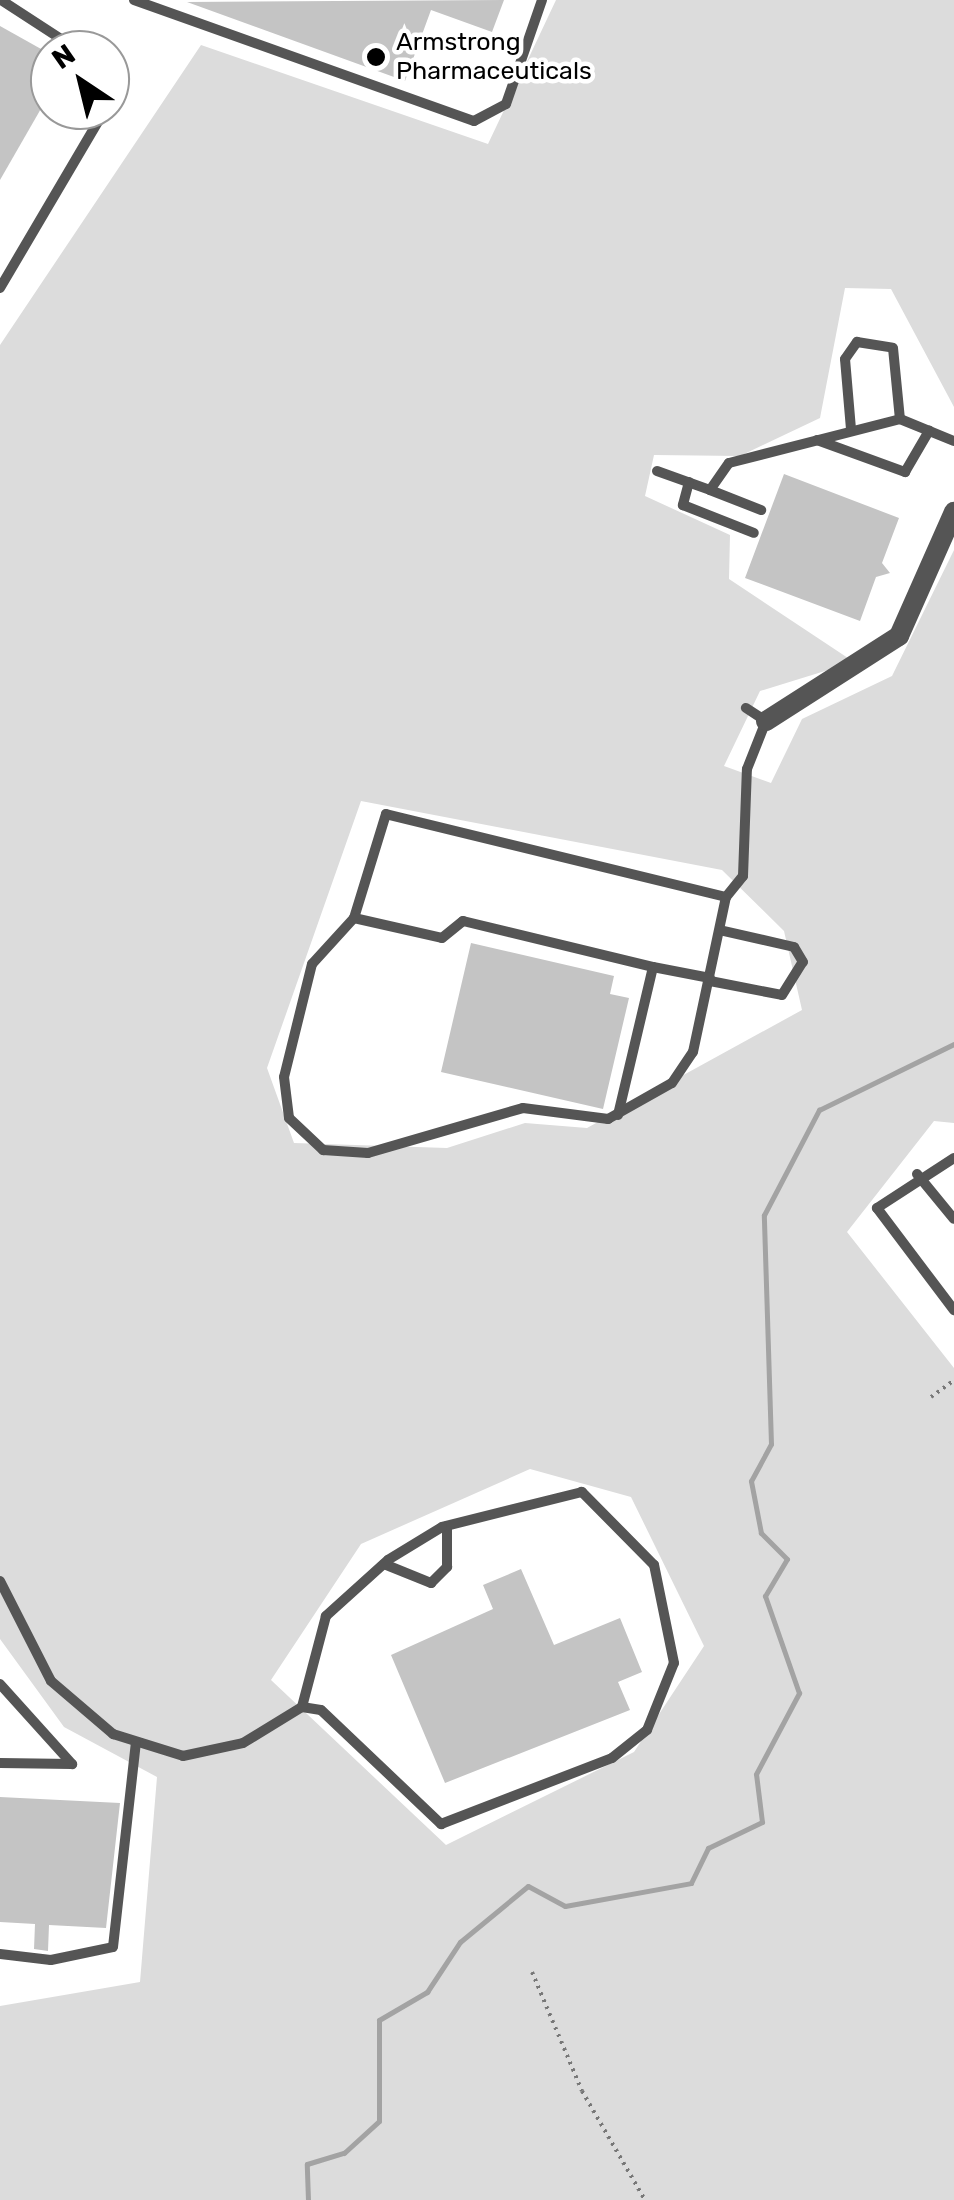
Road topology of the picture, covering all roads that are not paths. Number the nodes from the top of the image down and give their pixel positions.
1 (1, 0) edge
2 (134, 0) edge
3 (542, 0) edge
4 (47, 30) edge
5 (93, 130) edge
6 (0, 288) edge
7 (900, 419) junction
8 (851, 429) junction
9 (930, 432) junction
10 (814, 439) junction
11 (954, 441) edge
12 (657, 470) dead end
13 (690, 482) junction
14 (710, 490) junction
15 (761, 510) dead end
16 (954, 512) edge
17 (754, 532) dead end
18 (746, 708) dead end
19 (766, 720) junction
20 (726, 897) junction
21 (354, 918) junction
22 (720, 930) junction
23 (653, 967) junction
24 (710, 980) junction
25 (618, 1115) junction
26 (954, 1158) edge
27 (917, 1174) junction
28 (954, 1219) edge
29 (954, 1310) edge
30 (447, 1526) junction
31 (384, 1564) junction
32 (1, 1587) edge
33 (0, 1684) edge
34 (302, 1707) junction
35 (136, 1744) junction
36 (0, 1763) edge
37 (0, 1954) edge

1 - 4 lane
2 - 3 lane
5 - 6 lane
7 - 8 lane
7 - 8 lane
7 - 9 lane
8 - 10 lane
9 - 10 lane
9 - 11 lane
10 - 14 lane
12 - 13 lane
13 - 14 lane
13 - 17 lane
14 - 15 lane
16 - 19 street
18 - 19 lane
19 - 20 lane
20 - 21 lane
20 - 22 lane
21 - 23 lane
21 - 25 lane
22 - 24 lane
22 - 24 lane
23 - 24 lane
23 - 25 lane
24 - 25 lane
26 - 27 lane
27 - 28 lane
27 - 29 lane
30 - 31 lane
30 - 31 lane
30 - 34 lane
31 - 34 lane
32 - 35 lane
33 - 36 lane
34 - 35 lane
35 - 37 lane

